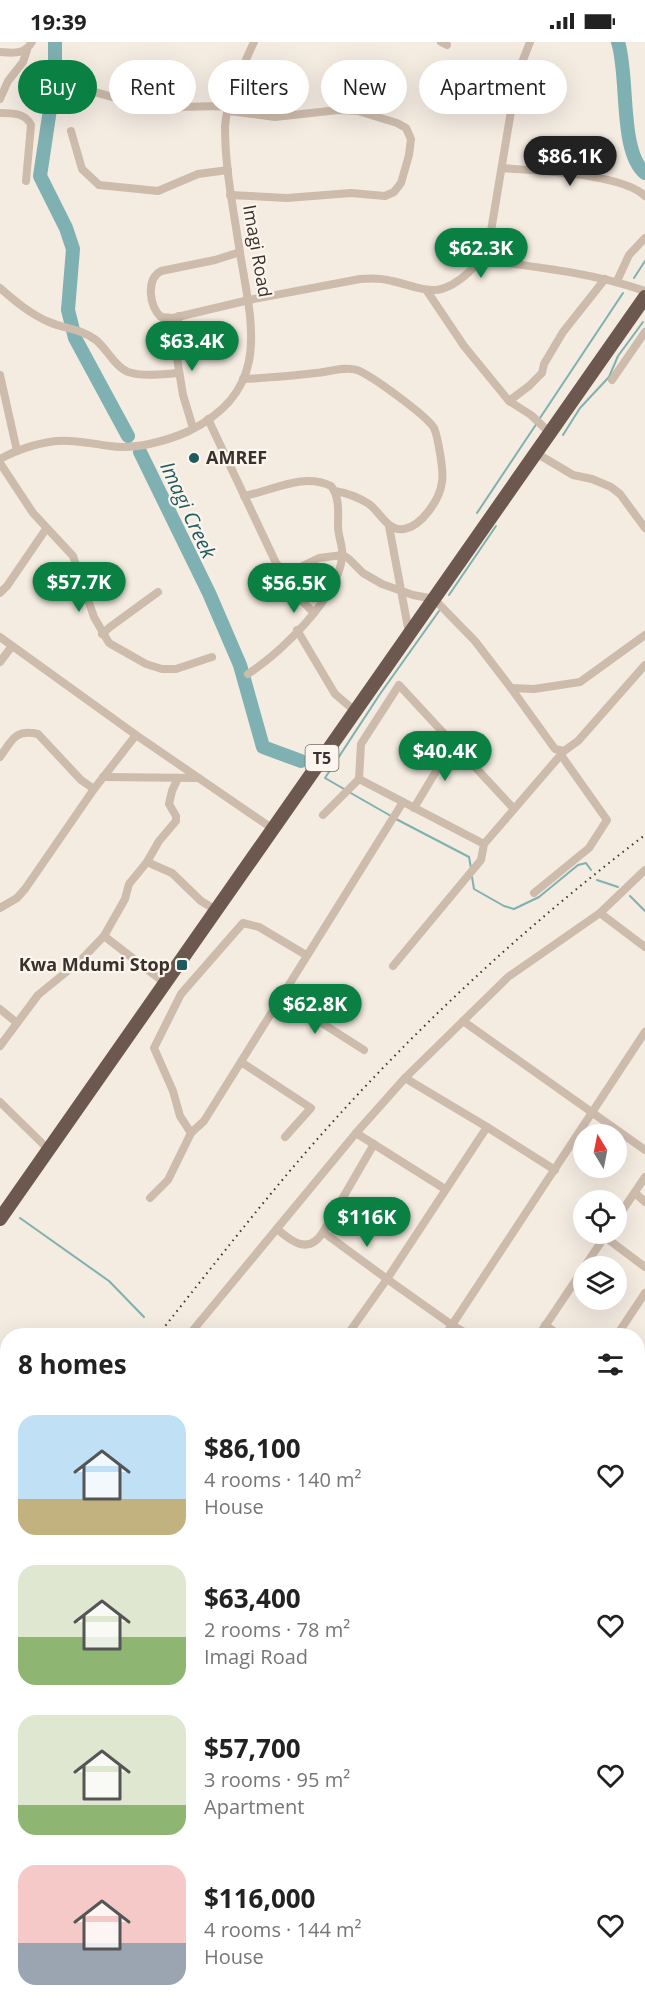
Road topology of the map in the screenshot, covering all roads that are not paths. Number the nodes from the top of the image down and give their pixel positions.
1 (32, 42) edge
2 (254, 42) edge
3 (527, 44) edge
4 (27, 50) junction
5 (0, 52) edge
6 (247, 60) edge
7 (522, 60) edge
8 (97, 94) edge
9 (0, 99) edge
10 (208, 108) edge
11 (0, 113) edge
12 (309, 113) edge
13 (228, 114) edge
14 (258, 114) edge
15 (302, 114) edge
16 (512, 114) edge
17 (71, 131) dead end
18 (502, 168) junction
19 (228, 170) junction
20 (26, 181) dead end
21 (230, 195) junction
22 (645, 196) edge
23 (645, 238) edge
24 (240, 252) junction
25 (483, 260) junction
26 (604, 279) junction
27 (617, 282) junction
28 (0, 288) edge
29 (427, 291) junction
30 (645, 291) edge
31 (645, 297) edge
32 (249, 300) junction
33 (179, 316) junction
34 (645, 332) edge
35 (179, 374) junction
36 (0, 375) edge
37 (243, 379) junction
38 (612, 381) dead end
39 (509, 401) junction
40 (208, 419) junction
41 (193, 428) junction
42 (550, 433) junction
43 (17, 451) junction
44 (536, 453) junction
45 (0, 459) edge
46 (0, 464) edge
47 (335, 491) junction
48 (244, 496) junction
49 (389, 526) junction
50 (645, 528) edge
51 (46, 529) junction
52 (343, 555) junction
53 (286, 574) junction
54 (402, 591) junction
55 (158, 592) dead end
56 (0, 593) edge
57 (434, 599) junction
58 (314, 613) junction
59 (297, 630) junction
60 (409, 633) junction
61 (102, 634) junction
62 (645, 635) edge
63 (0, 637) edge
64 (12, 646) junction
65 (212, 657) dead end
66 (0, 662) edge
67 (645, 665) edge
68 (248, 674) dead end
69 (511, 688) junction
70 (355, 711) junction
71 (136, 735) junction
72 (453, 743) junction
73 (563, 753) junction
74 (0, 757) edge
75 (103, 777) junction
76 (178, 778) junction
77 (198, 778) junction
78 (359, 779) junction
79 (94, 789) junction
80 (403, 802) junction
81 (414, 808) junction
82 (514, 809) junction
83 (323, 815) dead end
84 (273, 829) junction
85 (484, 844) junction
86 (147, 862) junction
87 (645, 870) edge
88 (534, 893) dead end
89 (0, 908) edge
90 (216, 910) junction
91 (600, 913) junction
92 (104, 936) junction
93 (645, 947) edge
94 (306, 956) junction
95 (393, 966) dead end
96 (166, 981) junction
97 (181, 994) junction
98 (281, 997) junction
99 (0, 1009) edge
100 (463, 1021) junction
101 (17, 1023) junction
102 (645, 1032) edge
103 (0, 1046) edge
104 (364, 1050) dead end
105 (241, 1062) junction
106 (405, 1078) junction
107 (0, 1102) edge
108 (592, 1113) junction
109 (487, 1127) junction
110 (190, 1133) junction
111 (356, 1133) junction
112 (285, 1137) dead end
113 (374, 1144) junction
114 (48, 1149) junction
115 (645, 1150) edge
116 (555, 1170) junction
117 (645, 1177) edge
118 (445, 1189) junction
119 (635, 1193) junction
120 (150, 1198) dead end
121 (645, 1202) edge
122 (627, 1204) edge
123 (0, 1219) edge
124 (277, 1228) junction
125 (323, 1232) junction
126 (617, 1244) edge
127 (645, 1267) edge
128 (387, 1279) junction
129 (573, 1283) edge
130 (645, 1293) edge
131 (452, 1325) junction
132 (545, 1325) junction
133 (195, 1328) edge
134 (352, 1328) edge
135 (450, 1328) edge
136 (457, 1328) edge
137 (543, 1328) edge
138 (549, 1328) edge
139 (621, 1328) edge

1 - 4 street
2 - 6 street, Imagi Road
3 - 7 street
4 - 5 street
4 - 9 street
8 - 10 street
11 - 20 street
12 - 21 street
13 - 19 street, Imagi Road
14 - 15 street
16 - 18 street
17 - 19 street
18 - 22 street
18 - 25 street
19 - 21 street, Imagi Road
21 - 24 street, Imagi Road
23 - 27 street
24 - 32 street, Imagi Road
24 - 33 street
25 - 26 street
25 - 29 street
26 - 27 street
26 - 39 street
27 - 30 street
28 - 35 street
29 - 32 street
29 - 39 street
31 - 42 highway, T5
32 - 33 street
32 - 37 street, Imagi Road
33 - 35 street
34 - 38 street
35 - 41 street
36 - 43 street
37 - 40 street, Imagi Road
37 - 49 street
39 - 42 street
40 - 41 street, Imagi Road
40 - 48 street
41 - 43 street, Imagi Road
42 - 44 highway, T5
43 - 45 street, Imagi Road
44 - 50 street
44 - 57 highway, T5
46 - 51 street
47 - 48 street
47 - 49 street
47 - 52 street
48 - 53 street
49 - 54 street
51 - 56 street
51 - 61 street
52 - 53 street
52 - 54 street
52 - 58 street
53 - 58 street
54 - 57 street
54 - 60 street
55 - 61 street
57 - 60 highway, T5
57 - 69 street
58 - 59 street
59 - 68 street
59 - 70 street
60 - 70 highway, T5
61 - 65 street
62 - 69 street
63 - 64 street
64 - 66 street
64 - 71 street
67 - 73 street
69 - 73 street
70 - 84 highway, T5
71 - 75 street
71 - 77 street
72 - 78 street
72 - 81 street
72 - 82 street
73 - 82 street
73 - 88 street
74 - 79 street
75 - 76 street
75 - 79 street
76 - 77 street
76 - 86 street
77 - 84 street
78 - 80 street
78 - 83 street
79 - 89 street
80 - 81 street
80 - 94 street
81 - 85 street
82 - 85 street
84 - 90 highway, T5
85 - 95 street
86 - 90 street
86 - 92 street
87 - 91 street
90 - 96 highway, T5
91 - 93 street
91 - 100 street
92 - 96 street
92 - 101 street
94 - 97 street
94 - 98 street
96 - 97 street
96 - 114 highway, T5
97 - 110 street
98 - 104 street
98 - 105 street
99 - 101 street
100 - 106 street
100 - 108 street
101 - 103 street
102 - 108 street
105 - 110 street
105 - 112 street
106 - 109 street
106 - 111 street
107 - 114 street
108 - 115 street
108 - 116 street
109 - 116 street
109 - 118 street
110 - 120 street
111 - 113 street
111 - 124 street
113 - 118 street
113 - 125 street
114 - 123 highway, T5
116 - 131 street
117 - 119 street
118 - 128 street
119 - 121 street
119 - 122 street
124 - 125 street
124 - 133 street
125 - 128 street
126 - 127 street
128 - 131 street
128 - 134 street
129 - 132 street
130 - 139 street
131 - 135 street
131 - 136 street
132 - 137 street
132 - 138 street

